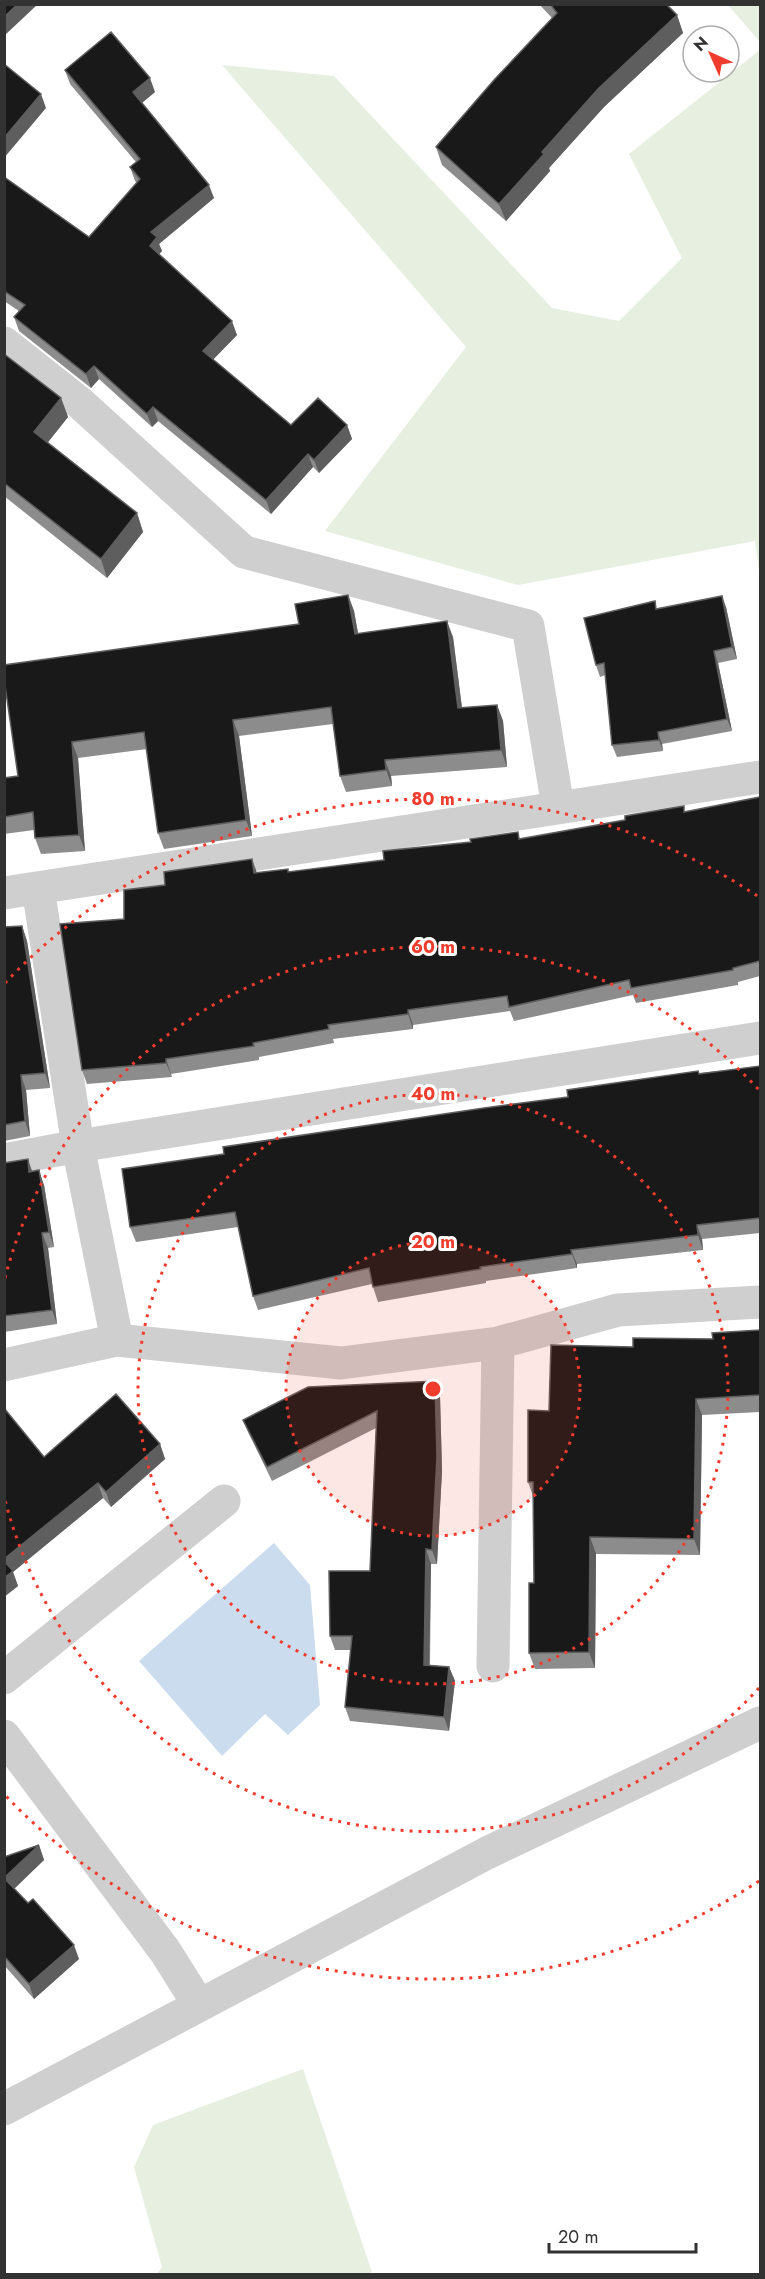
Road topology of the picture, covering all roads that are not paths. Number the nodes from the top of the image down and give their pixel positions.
1 (4, 343) edge
2 (760, 777) edge
3 (558, 807) junction
4 (39, 888) junction
5 (4, 893) edge
6 (760, 1038) edge
7 (78, 1146) junction
8 (4, 1160) edge
9 (760, 1302) edge
10 (117, 1340) junction
11 (498, 1343) junction
12 (4, 1365) edge
13 (224, 1501) dead end
14 (494, 1666) dead end
15 (4, 1678) edge
16 (760, 1723) edge
17 (4, 1736) edge
18 (199, 2005) junction
19 (4, 2109) edge

1 - 3 street
2 - 3 street
3 - 4 street
4 - 5 street
4 - 7 street
6 - 7 street
7 - 8 street
7 - 10 street
9 - 11 street
10 - 11 street
10 - 12 street
11 - 14 street
13 - 15 street
16 - 18 street
17 - 18 street
18 - 19 street

